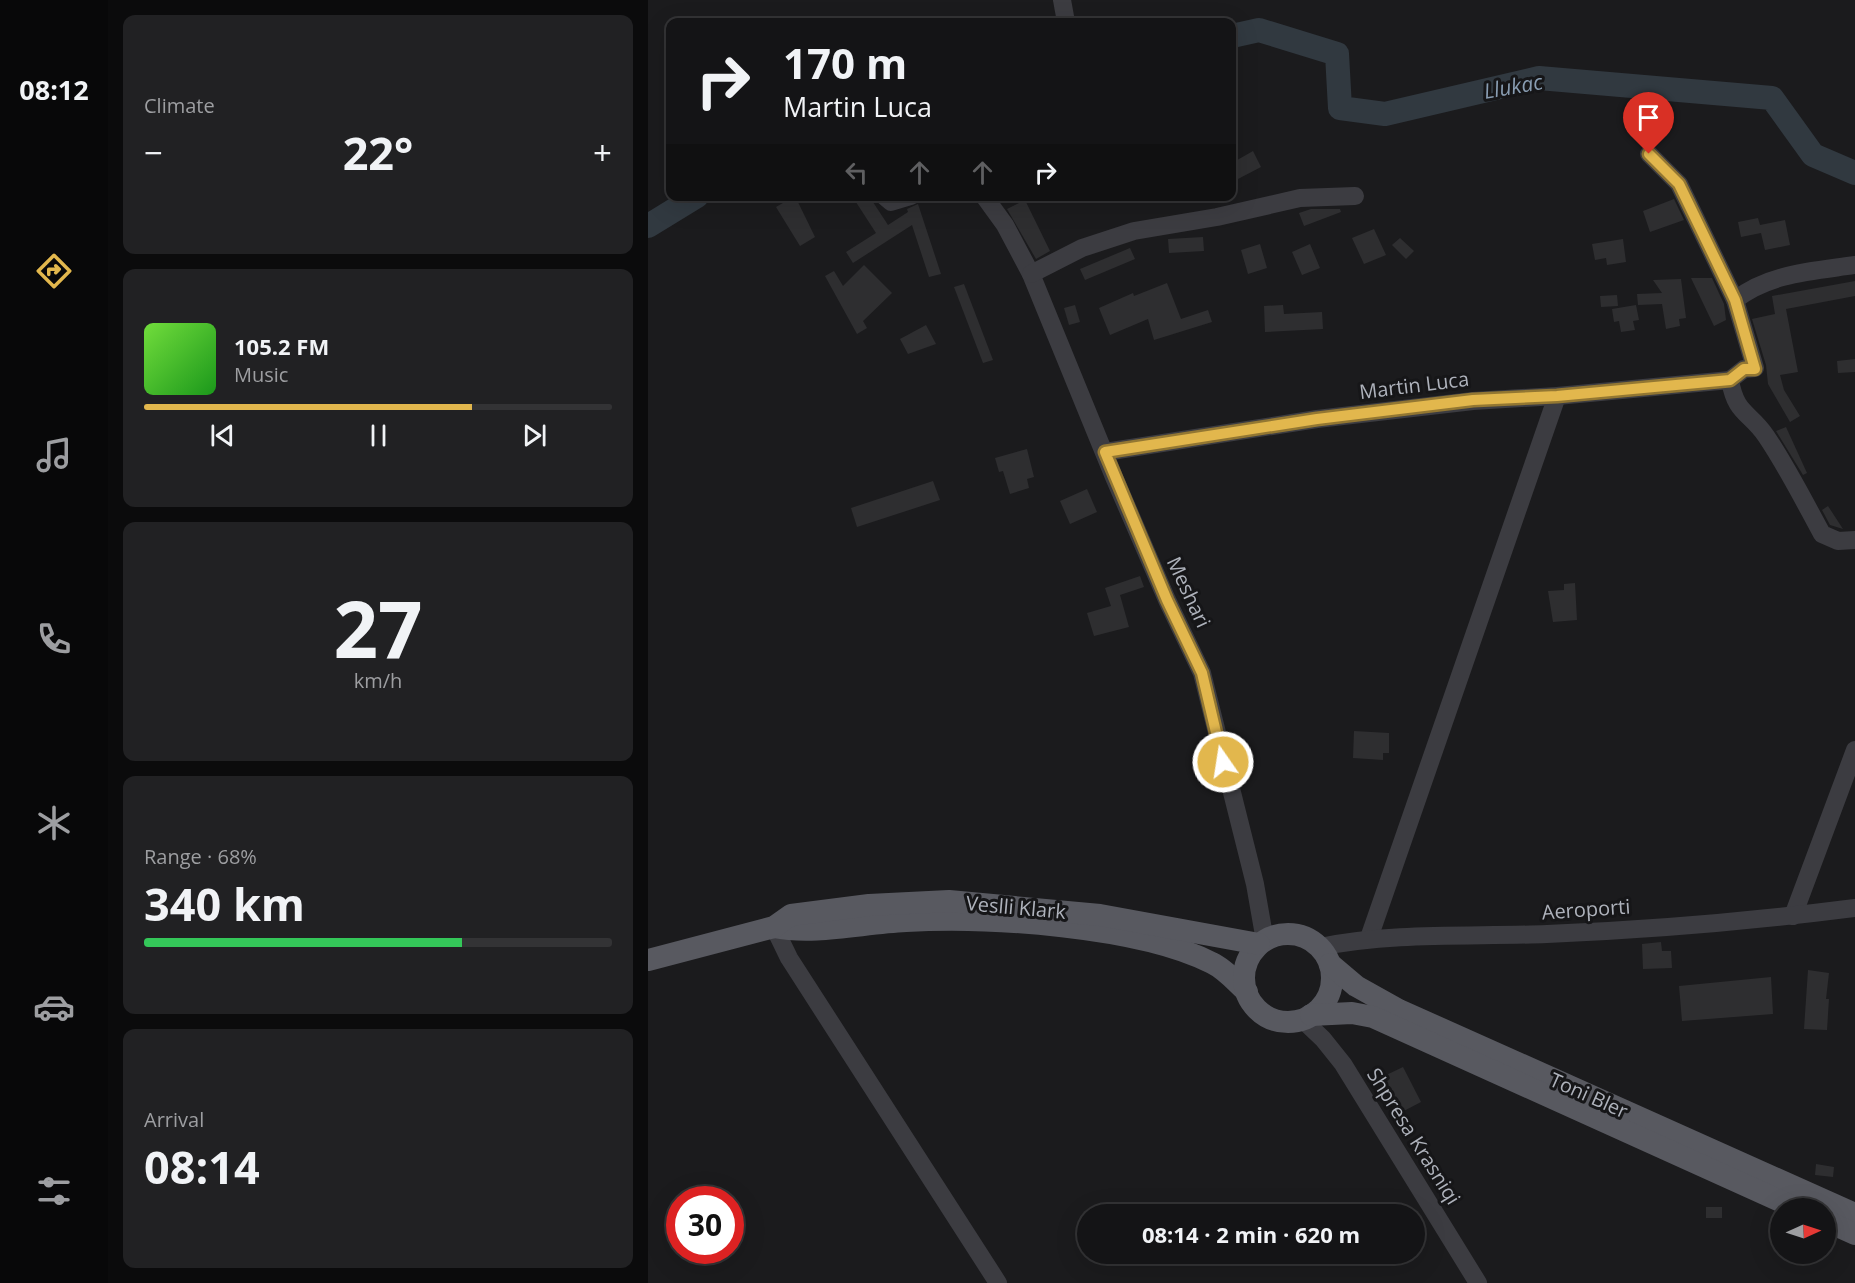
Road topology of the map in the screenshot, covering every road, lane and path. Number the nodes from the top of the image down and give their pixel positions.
1 (1062, 0) edge
2 (1065, 18) edge
3 (1649, 154) dead end
4 (1355, 196) dead end
5 (988, 201) edge
6 (1855, 265) edge
7 (1031, 274) junction
8 (1735, 300) junction
9 (1730, 380) junction
10 (1557, 396) junction
11 (1105, 452) junction
12 (1855, 540) edge
13 (1855, 750) edge
14 (1855, 908) edge
15 (1793, 916) junction
16 (774, 927) junction
17 (1369, 938) junction
18 (1262, 942) junction
19 (1325, 955) junction
20 (648, 960) edge
21 (1247, 992) junction
22 (1307, 1017) junction
23 (1774, 1198) edge
24 (1855, 1214) edge
25 (1836, 1225) edge
26 (1855, 1234) edge
27 (998, 1283) edge
28 (1479, 1283) edge

1 - 2 street
3 - 8 street
4 - 7 street
5 - 7 street, Meshari
6 - 8 street
7 - 11 street, Meshari
8 - 9 street
9 - 10 street, Martin Luca
9 - 12 street
10 - 11 street, Martin Luca
10 - 17 street
11 - 18 street, Meshari
13 - 15 street
14 - 15 street, Aeroporti
15 - 17 street, Aeroporti
16 - 18 main road, Veslli Klark
16 - 20 main road, Veslli Klark
16 - 21 main road, Veslli Klark
16 - 27 street
17 - 19 street, Aeroporti
18 - 19 main road
18 - 21 main road
19 - 22 main road
19 - 24 main road, Toni Bler
21 - 22 main road
22 - 23 main road, Toni Bler
22 - 28 street, Shpresa Krasniqi
25 - 26 main road

